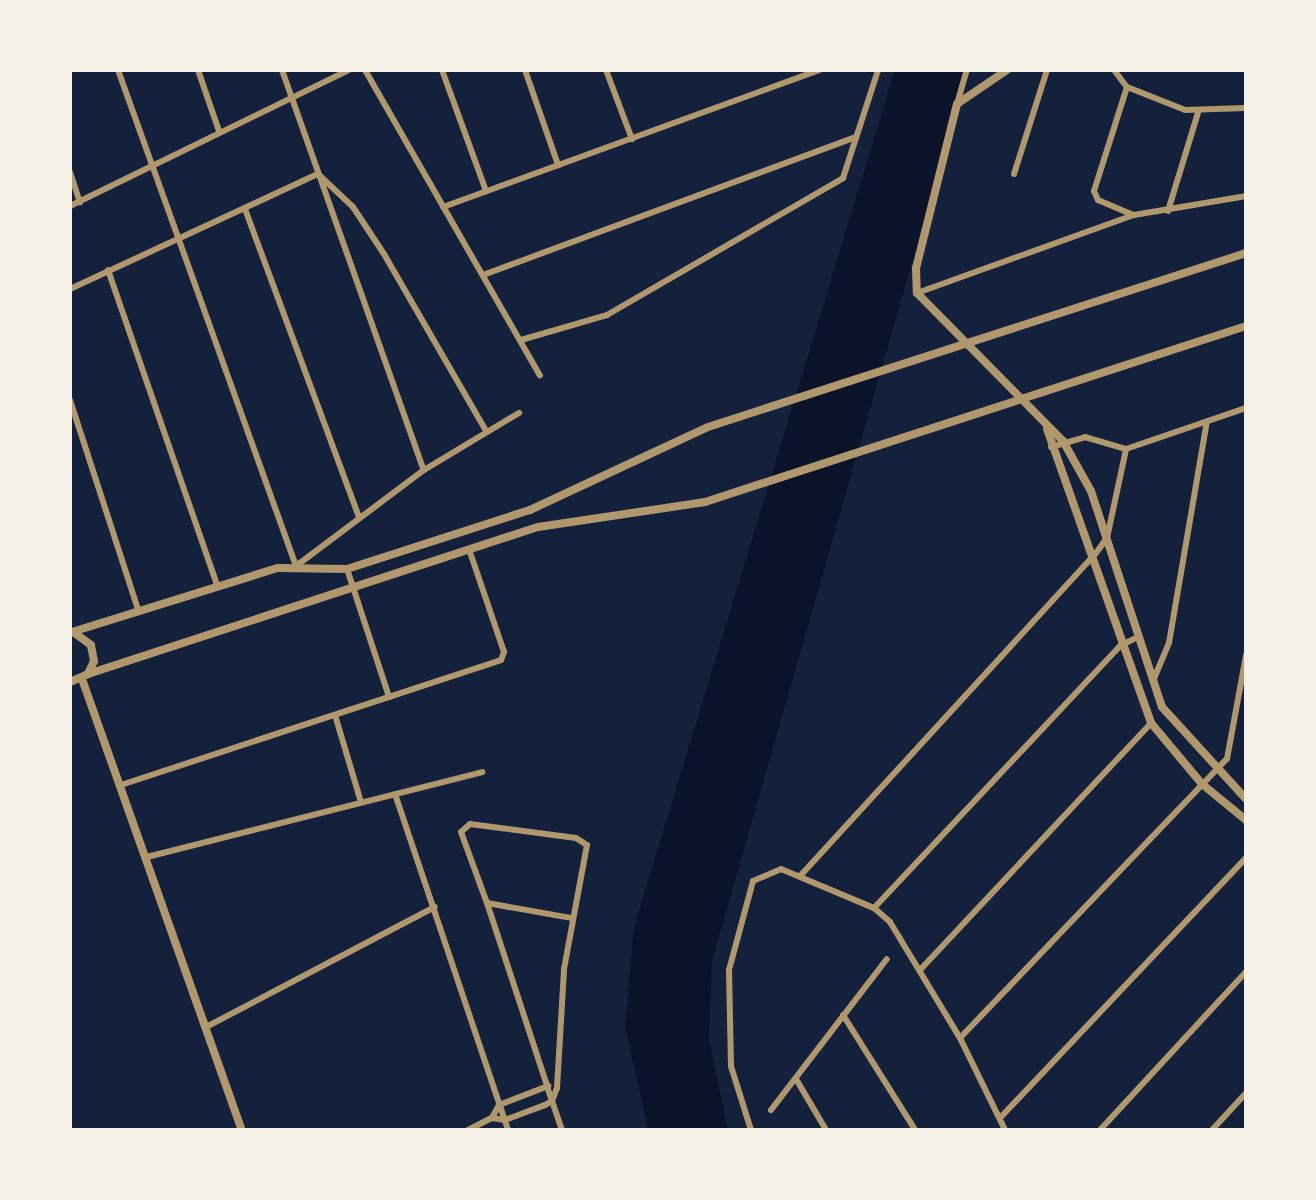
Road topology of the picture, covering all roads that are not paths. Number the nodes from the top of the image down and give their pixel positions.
1 (118, 70) edge
2 (198, 70) edge
3 (282, 70) edge
4 (349, 70) edge
5 (365, 70) edge
6 (442, 70) edge
7 (526, 70) edge
8 (606, 70) edge
9 (818, 70) edge
10 (878, 70) edge
11 (967, 70) edge
12 (1007, 70) edge
13 (1047, 70) edge
14 (1114, 70) edge
15 (1127, 87) junction
16 (291, 95) junction
17 (957, 104) junction
18 (1246, 108) edge
19 (1198, 113) junction
20 (219, 131) junction
21 (856, 137) junction
22 (632, 139) junction
23 (558, 164) junction
24 (152, 165) junction
25 (70, 172) edge
26 (318, 174) junction
27 (1014, 174) dead end
28 (486, 191) junction
29 (1246, 196) edge
30 (80, 202) junction
31 (70, 206) edge
32 (443, 207) junction
33 (245, 209) junction
34 (1168, 211) junction
35 (1134, 215) junction
36 (177, 238) junction
37 (1246, 253) edge
38 (108, 270) junction
39 (483, 275) junction
40 (70, 289) edge
41 (917, 293) junction
42 (1246, 326) edge
43 (521, 340) junction
44 (966, 344) junction
45 (540, 375) dead end
46 (1022, 399) junction
47 (70, 400) edge
48 (1246, 408) edge
49 (519, 413) dead end
50 (1207, 421) junction
51 (1047, 429) junction
52 (486, 431) junction
53 (1063, 441) junction
54 (1050, 447) junction
55 (1126, 449) junction
56 (424, 470) junction
57 (359, 518) junction
58 (1107, 538) junction
59 (470, 552) junction
60 (1096, 553) junction
61 (296, 566) junction
62 (347, 569) junction
63 (218, 587) junction
64 (354, 592) junction
65 (139, 612) junction
66 (71, 632) edge
67 (1136, 638) junction
68 (1120, 646) junction
69 (1246, 655) edge
70 (85, 677) junction
71 (1153, 681) junction
72 (70, 682) edge
73 (389, 697) junction
74 (335, 716) junction
75 (1152, 723) junction
76 (482, 772) dead end
77 (1216, 773) junction
78 (1202, 784) junction
79 (121, 785) junction
80 (395, 794) junction
81 (1246, 799) edge
82 (361, 802) junction
83 (1246, 820) edge
84 (147, 857) junction
85 (1246, 859) edge
86 (802, 875) junction
87 (486, 903) junction
88 (435, 907) junction
89 (874, 908) junction
90 (571, 918) junction
91 (887, 959) dead end
92 (920, 970) junction
93 (1246, 972) edge
94 (844, 1015) junction
95 (208, 1026) junction
96 (960, 1038) junction
97 (796, 1079) junction
98 (547, 1086) junction
99 (557, 1088) junction
100 (1246, 1093) edge
101 (552, 1101) junction
102 (499, 1105) junction
103 (771, 1110) dead end
104 (492, 1118) junction
105 (1000, 1118) junction
106 (505, 1120) junction
107 (242, 1130) edge
108 (468, 1130) edge
109 (508, 1130) edge
110 (562, 1130) edge
111 (751, 1130) edge
112 (826, 1130) edge
113 (915, 1130) edge
114 (1005, 1130) edge
115 (1100, 1130) edge
116 (1212, 1130) edge

1 - 24 street
2 - 20 street
3 - 16 street
4 - 16 street
5 - 32 street
6 - 28 street
7 - 23 street
8 - 22 street
9 - 22 street
10 - 21 street
11 - 17 street
12 - 17 street
13 - 27 street
14 - 15 street
15 - 19 street
15 - 35 street
16 - 20 street
16 - 26 street
17 - 41 street
18 - 19 street
19 - 34 street
20 - 24 street
21 - 39 street
21 - 43 street
22 - 23 street
23 - 28 street
24 - 30 street
24 - 36 street
25 - 30 street
26 - 33 street
26 - 52 street
26 - 56 street
28 - 32 street
29 - 34 street
30 - 31 street
32 - 39 street
33 - 36 street
33 - 57 street
34 - 35 street
35 - 41 street
36 - 38 street
36 - 61 street
37 - 44 street
38 - 40 street
38 - 63 street
39 - 43 street
41 - 44 street
42 - 46 street
43 - 45 street
44 - 46 street
44 - 62 street
46 - 51 street
46 - 59 street
47 - 65 street
48 - 50 street
49 - 52 street
50 - 55 street
50 - 71 street
51 - 53 street
51 - 54 street
52 - 56 street
53 - 54 street
53 - 55 street
53 - 58 street
54 - 60 street
55 - 58 street
56 - 57 street
57 - 61 street
58 - 60 street
58 - 67 street
59 - 64 street
59 - 73 street
60 - 68 street
60 - 86 street
61 - 62 street
61 - 63 street
62 - 64 street
63 - 65 street
64 - 70 street
64 - 73 street
65 - 66 street
66 - 70 street
67 - 68 street
67 - 71 street
68 - 75 street
68 - 89 street
69 - 77 street
70 - 72 street
70 - 79 street
71 - 77 street
73 - 74 street
74 - 79 street
74 - 82 street
75 - 78 street
75 - 92 street
76 - 80 street
77 - 78 street
77 - 81 street
78 - 83 street
78 - 96 street
79 - 84 street
80 - 82 street
80 - 88 street
82 - 84 street
84 - 95 street
85 - 105 street
86 - 89 street
86 - 111 street
87 - 90 street
87 - 90 street
87 - 98 street
88 - 95 street
88 - 102 street
89 - 92 street
90 - 99 street
91 - 94 street
92 - 96 street
93 - 115 street
94 - 97 street
94 - 113 street
95 - 107 street
96 - 105 street
97 - 103 street
97 - 112 street
98 - 99 street
98 - 101 street
98 - 102 street
99 - 101 street
100 - 116 street
101 - 106 street
101 - 110 street
102 - 104 street
102 - 106 street
104 - 106 street
104 - 108 street
105 - 114 street
106 - 109 street

